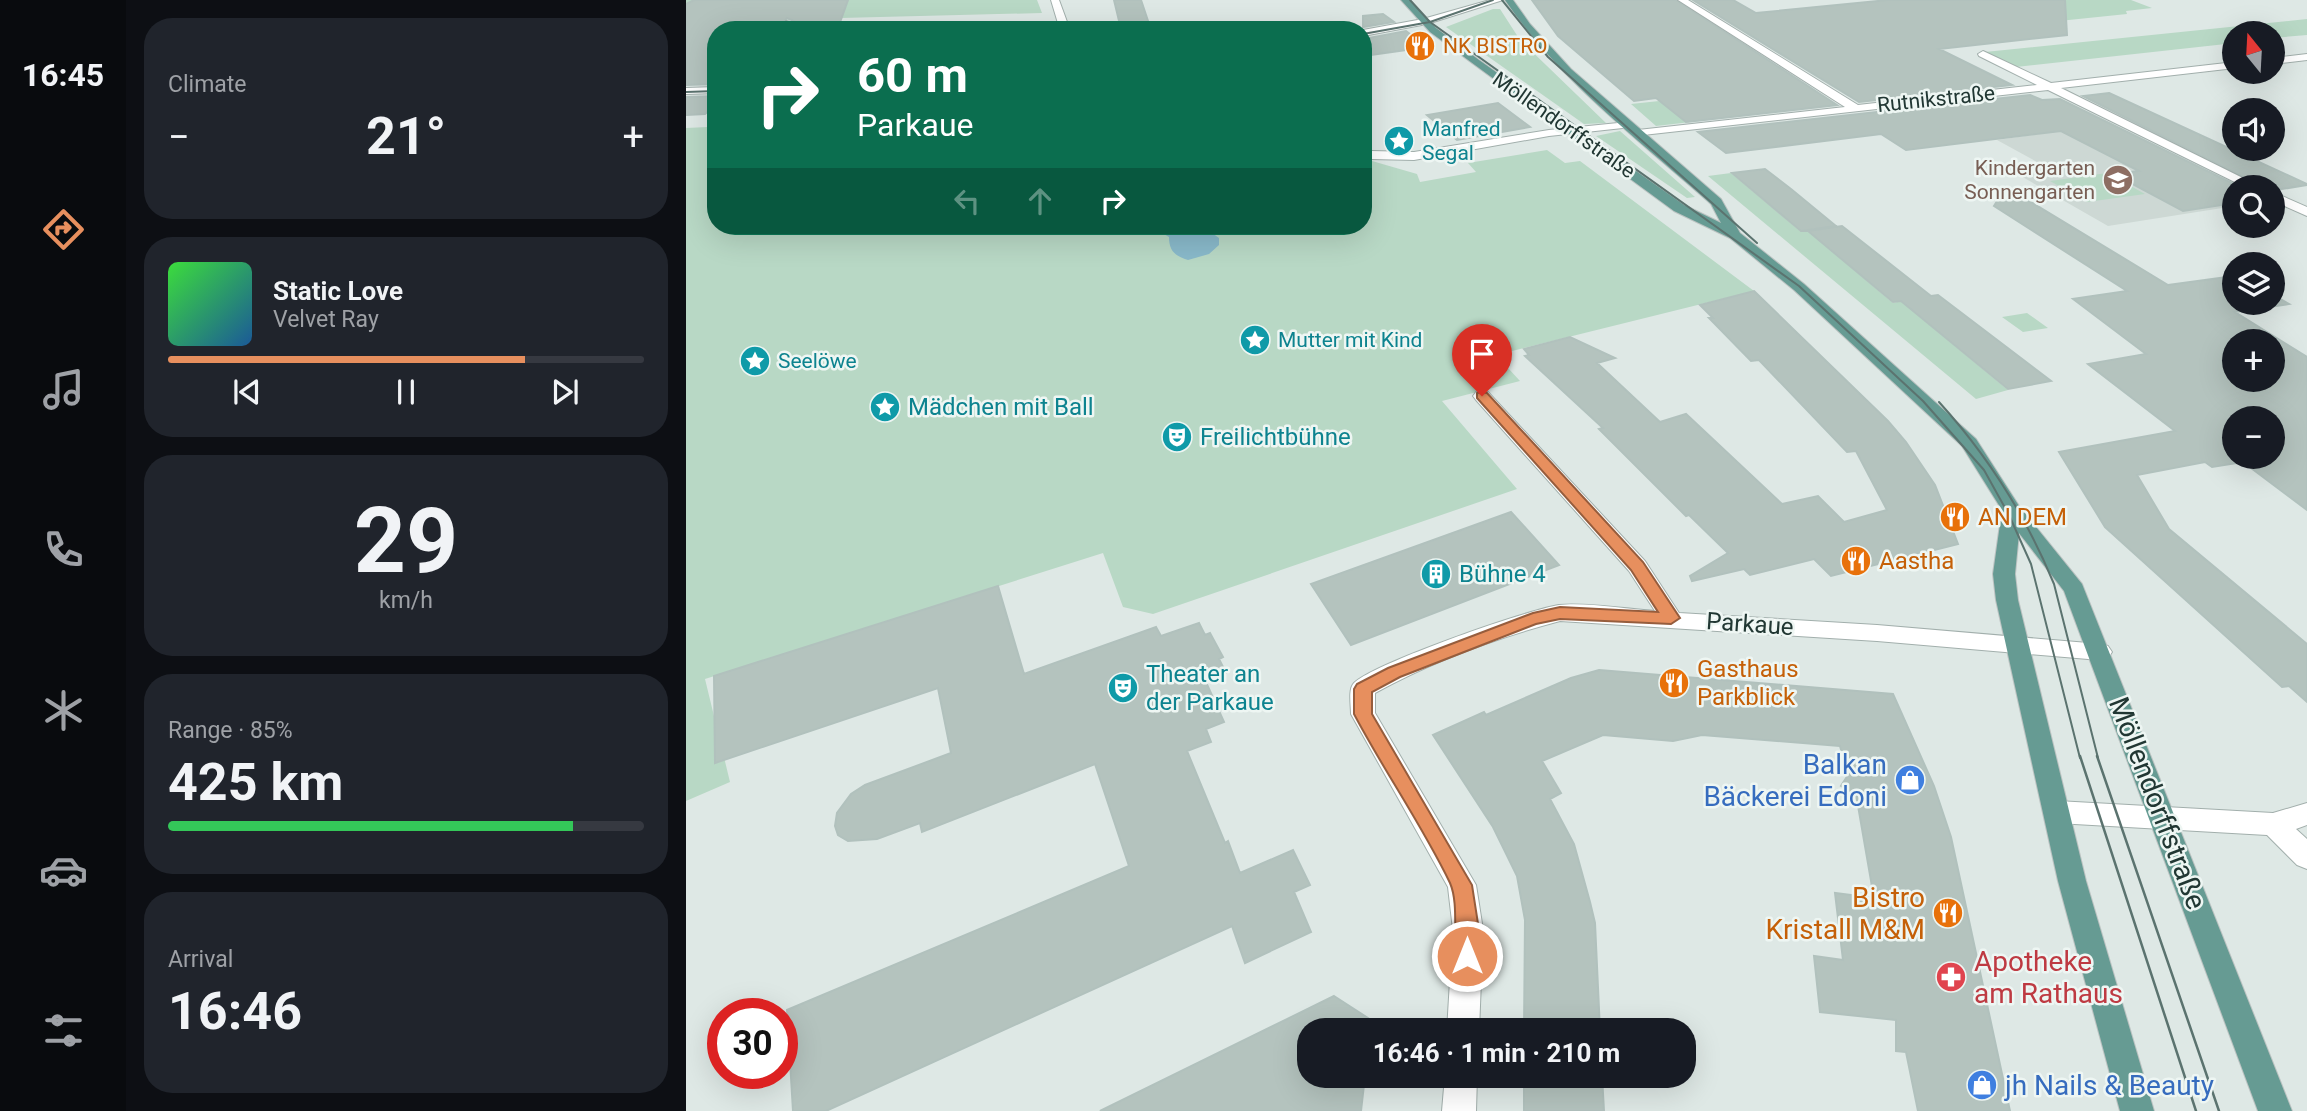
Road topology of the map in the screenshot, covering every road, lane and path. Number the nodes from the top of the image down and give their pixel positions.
1 (1055, 0) edge
2 (1405, 0) edge
3 (1499, 0) edge
4 (1509, 0) edge
5 (1682, 0) edge
6 (1062, 21) edge
7 (1424, 22) junction
8 (1372, 31) edge
9 (1983, 54) dead end
10 (2307, 57) edge
11 (2291, 59) junction
12 (2286, 60) edge
13 (2307, 65) edge
14 (2222, 67) edge
15 (2050, 87) junction
16 (707, 90) edge
17 (686, 91) edge
18 (1855, 108) junction
19 (1633, 130) junction
20 (1575, 132) junction
21 (1372, 155) edge
22 (2230, 175) edge
23 (2285, 202) edge
24 (2307, 212) edge
25 (1735, 235) junction
26 (1482, 396) dead end
27 (2012, 510) junction
28 (1671, 618) junction
29 (2017, 645) junction
30 (2100, 652) junction
31 (2057, 812) junction
32 (2307, 814) edge
33 (2165, 820) junction
34 (2273, 824) junction
35 (2307, 857) edge
36 (1464, 1018) edge
37 (1460, 1088) edge
38 (1459, 1111) edge
39 (2137, 1111) edge
40 (2275, 1111) edge

1 - 6 street
2 - 7 main road, Möllendorffstraße
3 - 7 street
4 - 19 main road, Möllendorffstraße
5 - 18 street
7 - 8 street
7 - 20 main road, Möllendorffstraße
9 - 15 street
10 - 11 street
11 - 12 street
11 - 13 street
14 - 15 street, Rutnikstraße
15 - 18 street, Rutnikstraße
15 - 22 street
16 - 17 street
18 - 19 street, Rutnikstraße
19 - 20 street, Rutnikstraße
19 - 25 main road, Möllendorffstraße
20 - 21 street, Rutnikstraße
20 - 25 main road, Möllendorffstraße
23 - 24 street
25 - 27 main road, Möllendorffstraße
26 - 28 street
27 - 29 main road
27 - 30 main road, Möllendorffstraße
28 - 29 street, Parkaue
28 - 36 street, Parkaue
29 - 30 street, Parkaue
29 - 31 main road
30 - 33 main road, Möllendorffstraße
31 - 33 street
31 - 39 main road
32 - 34 street
33 - 34 street
33 - 40 main road, Möllendorffstraße
34 - 35 street
37 - 38 street

